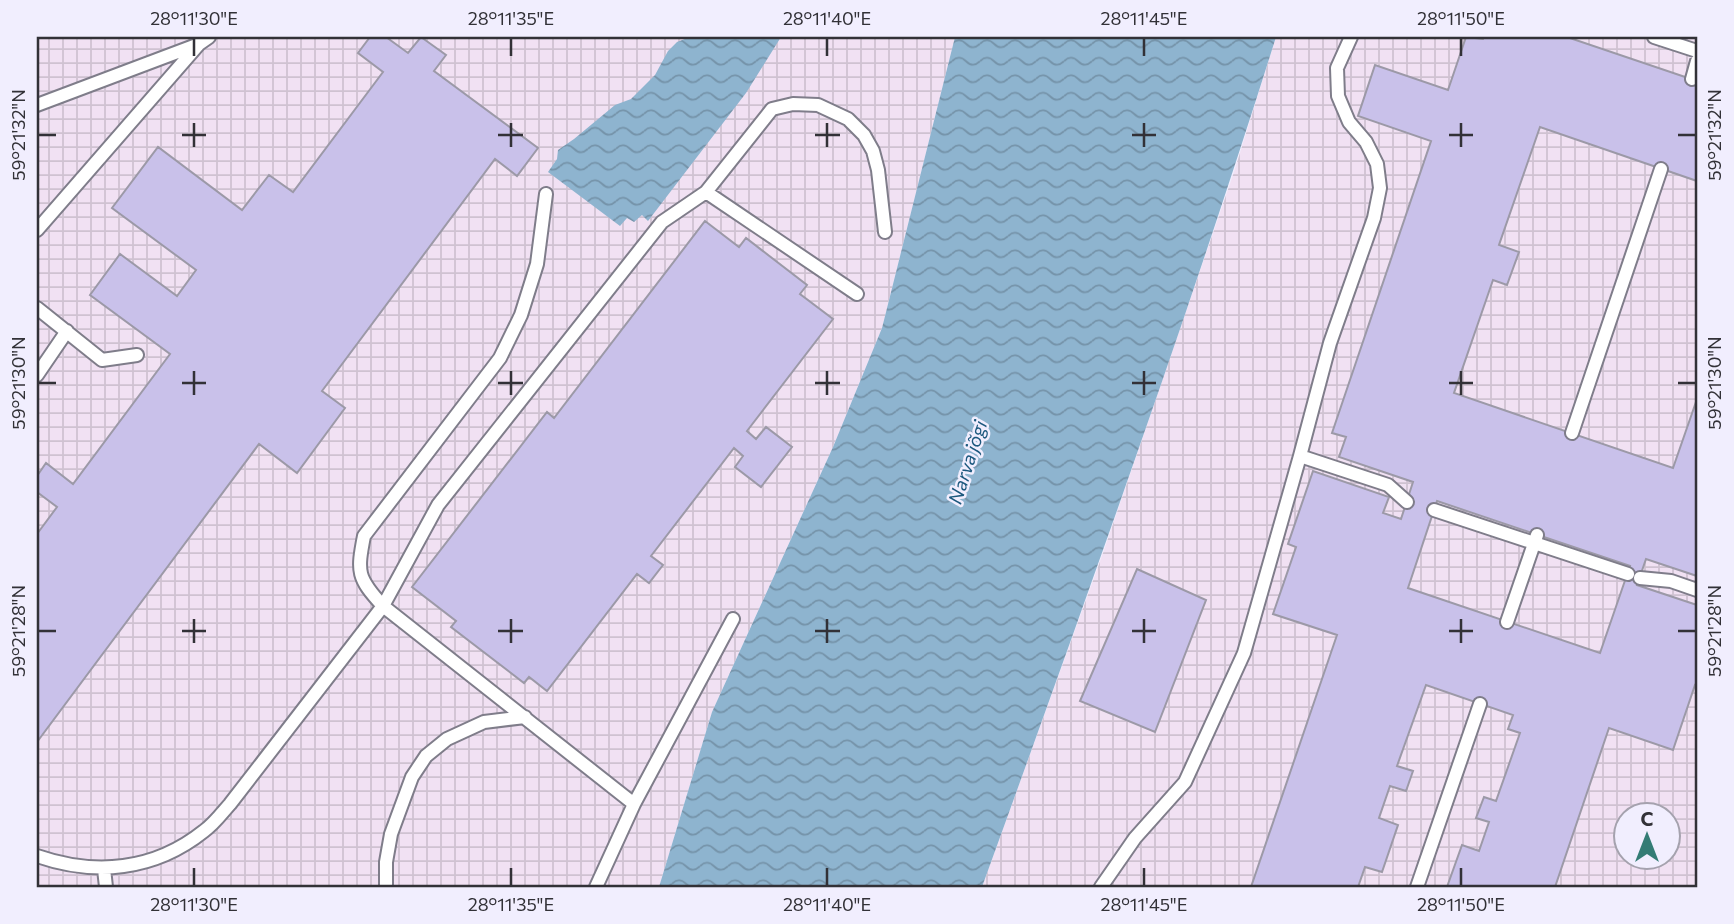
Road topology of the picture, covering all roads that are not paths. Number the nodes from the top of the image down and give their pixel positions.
1 (1351, 37) edge
2 (1654, 37) edge
3 (204, 40) edge
4 (1697, 51) edge
5 (1697, 61) edge
6 (1692, 79) dead end
7 (37, 105) edge
8 (1661, 169) dead end
9 (706, 192) junction
10 (546, 194) dead end
11 (37, 230) edge
12 (885, 232) dead end
13 (857, 294) dead end
14 (37, 308) edge
15 (67, 331) junction
16 (137, 355) dead end
17 (37, 375) edge
18 (1572, 433) dead end
19 (1300, 456) junction
20 (1407, 502) dead end
21 (1434, 510) dead end
22 (1536, 539) junction
23 (1697, 590) edge
24 (383, 606) junction
25 (733, 619) dead end
26 (1507, 622) dead end
27 (1480, 704) dead end
28 (524, 717) junction
29 (634, 804) junction
30 (37, 856) edge
31 (104, 869) junction
32 (106, 887) edge
33 (386, 887) edge
34 (596, 887) edge
35 (1101, 887) edge
36 (1417, 887) edge

1 - 19 lane
2 - 4 lane
3 - 7 lane
3 - 11 lane
5 - 6 lane
8 - 18 lane
9 - 12 lane
9 - 13 lane
9 - 24 lane
10 - 24 lane
14 - 15 lane
15 - 16 lane
15 - 17 lane
19 - 20 lane
19 - 35 lane
21 - 22 lane
22 - 23 lane
22 - 26 lane
24 - 28 lane
24 - 31 lane
25 - 29 lane
27 - 36 lane
28 - 29 lane
28 - 33 lane
29 - 34 lane
30 - 31 lane
31 - 32 lane

